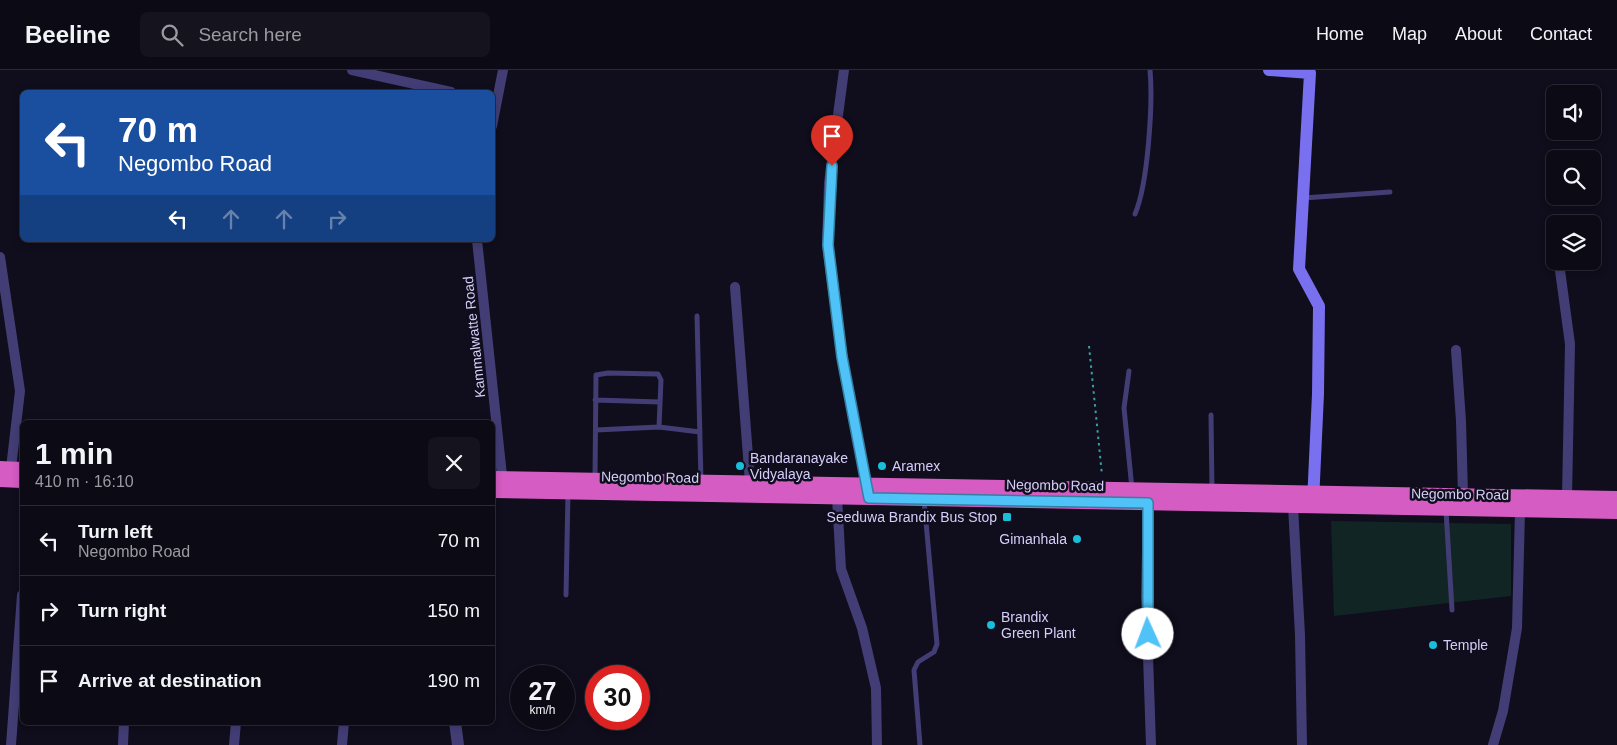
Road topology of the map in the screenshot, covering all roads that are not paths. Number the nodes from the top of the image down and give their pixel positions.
1 (352, 70) edge
2 (503, 70) edge
3 (844, 70) edge
4 (1150, 70) edge
5 (1270, 70) edge
6 (1310, 71) edge
7 (442, 90) edge
8 (495, 103) edge
9 (1390, 192) dead end
10 (1303, 198) junction
11 (1136, 214) dead end
12 (478, 242) edge
13 (0, 257) edge
14 (1560, 270) edge
15 (735, 287) dead end
16 (4, 315) edge
17 (697, 316) dead end
18 (1456, 350) dead end
19 (1129, 371) dead end
20 (595, 400) junction
21 (660, 402) junction
22 (1211, 415) dead end
23 (493, 420) edge
24 (659, 427) junction
25 (596, 430) junction
26 (700, 432) junction
27 (495, 447) edge
28 (11, 468) edge
29 (0, 480) edge
30 (595, 480) junction
31 (20, 481) edge
32 (701, 481) junction
33 (750, 482) junction
34 (498, 484) edge
35 (866, 484) junction
36 (1132, 489) junction
37 (1212, 491) junction
38 (568, 492) junction
39 (1463, 495) junction
40 (837, 497) junction
41 (1567, 497) junction
42 (869, 498) junction
43 (1617, 498) edge
44 (924, 499) junction
45 (1313, 500) junction
46 (1148, 503) junction
47 (1293, 506) junction
48 (1446, 510) junction
49 (1520, 511) junction
50 (1617, 512) edge
51 (566, 594) dead end
52 (1452, 610) dead end
53 (20, 622) edge
54 (124, 725) edge
55 (236, 725) edge
56 (344, 725) edge
57 (455, 725) edge
58 (11, 745) edge
59 (122, 745) edge
60 (234, 745) edge
61 (342, 745) edge
62 (458, 745) edge
63 (876, 745) edge
64 (920, 745) edge
65 (1151, 745) edge
66 (1302, 745) edge
67 (1493, 745) edge

1 - 7 street
2 - 8 street
3 - 35 street
4 - 11 lane
5 - 6 main road
6 - 10 main road
9 - 10 lane
10 - 45 main road
12 - 23 street, Kammalwatte Road
13 - 16 street
14 - 41 street
15 - 33 street
16 - 28 street
17 - 26 lane
18 - 39 street
19 - 36 lane
20 - 21 lane
20 - 21 lane
20 - 25 lane
21 - 24 lane
22 - 37 lane
24 - 25 lane
24 - 26 lane
25 - 30 lane
26 - 32 lane
27 - 34 street, Kammalwatte Road
29 - 31 highway
30 - 32 highway, Negombo Road
30 - 34 highway, Negombo Road
32 - 33 highway, Negombo Road
33 - 35 highway, Negombo Road
34 - 38 highway, Negombo Road
35 - 36 highway, Negombo Road
35 - 42 street
36 - 37 highway, Negombo Road
37 - 45 highway, Negombo Road
38 - 40 highway, Negombo Road
38 - 51 lane
39 - 41 highway, Negombo Road
39 - 45 highway, Negombo Road
40 - 42 highway, Negombo Road
40 - 63 street
41 - 43 highway, Negombo Road
42 - 44 highway, Negombo Road
44 - 46 highway, Negombo Road
44 - 64 lane
45 - 47 highway, Negombo Road
45 - 48 highway, Negombo Road
46 - 47 highway, Negombo Road
46 - 65 street
47 - 66 street
48 - 49 highway, Negombo Road
48 - 52 lane
49 - 50 highway, Negombo Road
49 - 67 street
53 - 58 street
54 - 59 street
55 - 60 street
56 - 61 street
57 - 62 street

